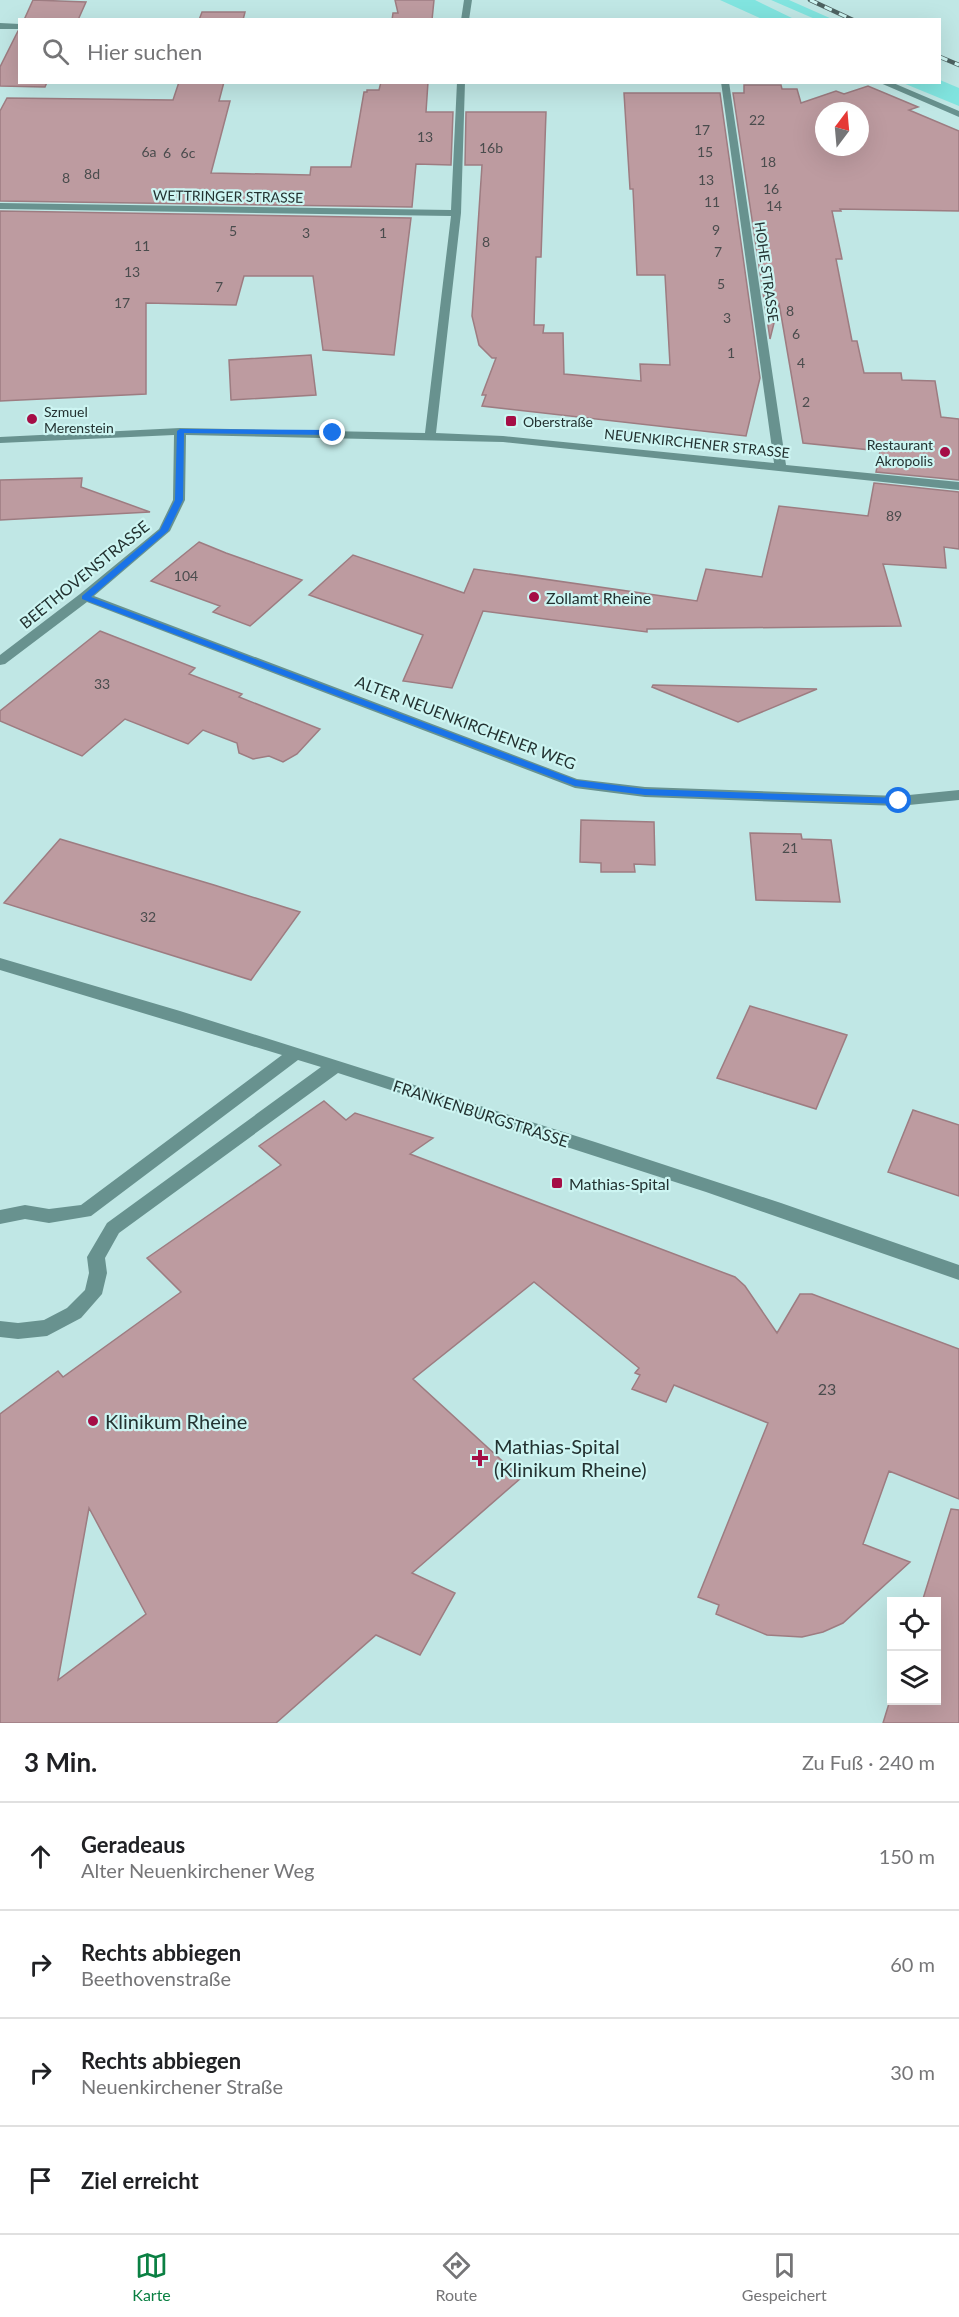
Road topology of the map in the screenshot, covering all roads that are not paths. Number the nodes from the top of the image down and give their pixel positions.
1 (468, 0) edge
2 (465, 18) edge
3 (0, 26) edge
4 (18, 27) edge
5 (461, 84) edge
6 (725, 84) edge
7 (887, 84) edge
8 (959, 114) edge
9 (0, 207) edge
10 (456, 213) junction
11 (180, 431) junction
12 (430, 436) junction
13 (0, 440) edge
14 (780, 466) junction
15 (959, 486) edge
16 (85, 597) junction
17 (0, 661) edge
18 (959, 795) edge
19 (0, 964) edge
20 (296, 1053) junction
21 (335, 1066) junction
22 (0, 1217) edge
23 (959, 1273) edge
24 (0, 1329) edge

1 - 2 street
3 - 4 street
5 - 10 street
6 - 14 street, HOHE STRASSE
7 - 8 street
9 - 10 street, WETTRINGER STRASSE
10 - 12 street
11 - 12 street, NEUENKIRCHENER STRASSE
11 - 13 street, NEUENKIRCHENER STRASSE
11 - 16 street, BEETHOVENSTRASSE
12 - 14 street, NEUENKIRCHENER STRASSE
14 - 15 street, NEUENKIRCHENER STRASSE
16 - 17 street, BEETHOVENSTRASSE
16 - 18 street, ALTER NEUENKIRCHENER WEG
19 - 20 street, FRANKENBURGSTRASSE
20 - 21 street, FRANKENBURGSTRASSE
20 - 22 street
21 - 23 street, FRANKENBURGSTRASSE
21 - 24 street

